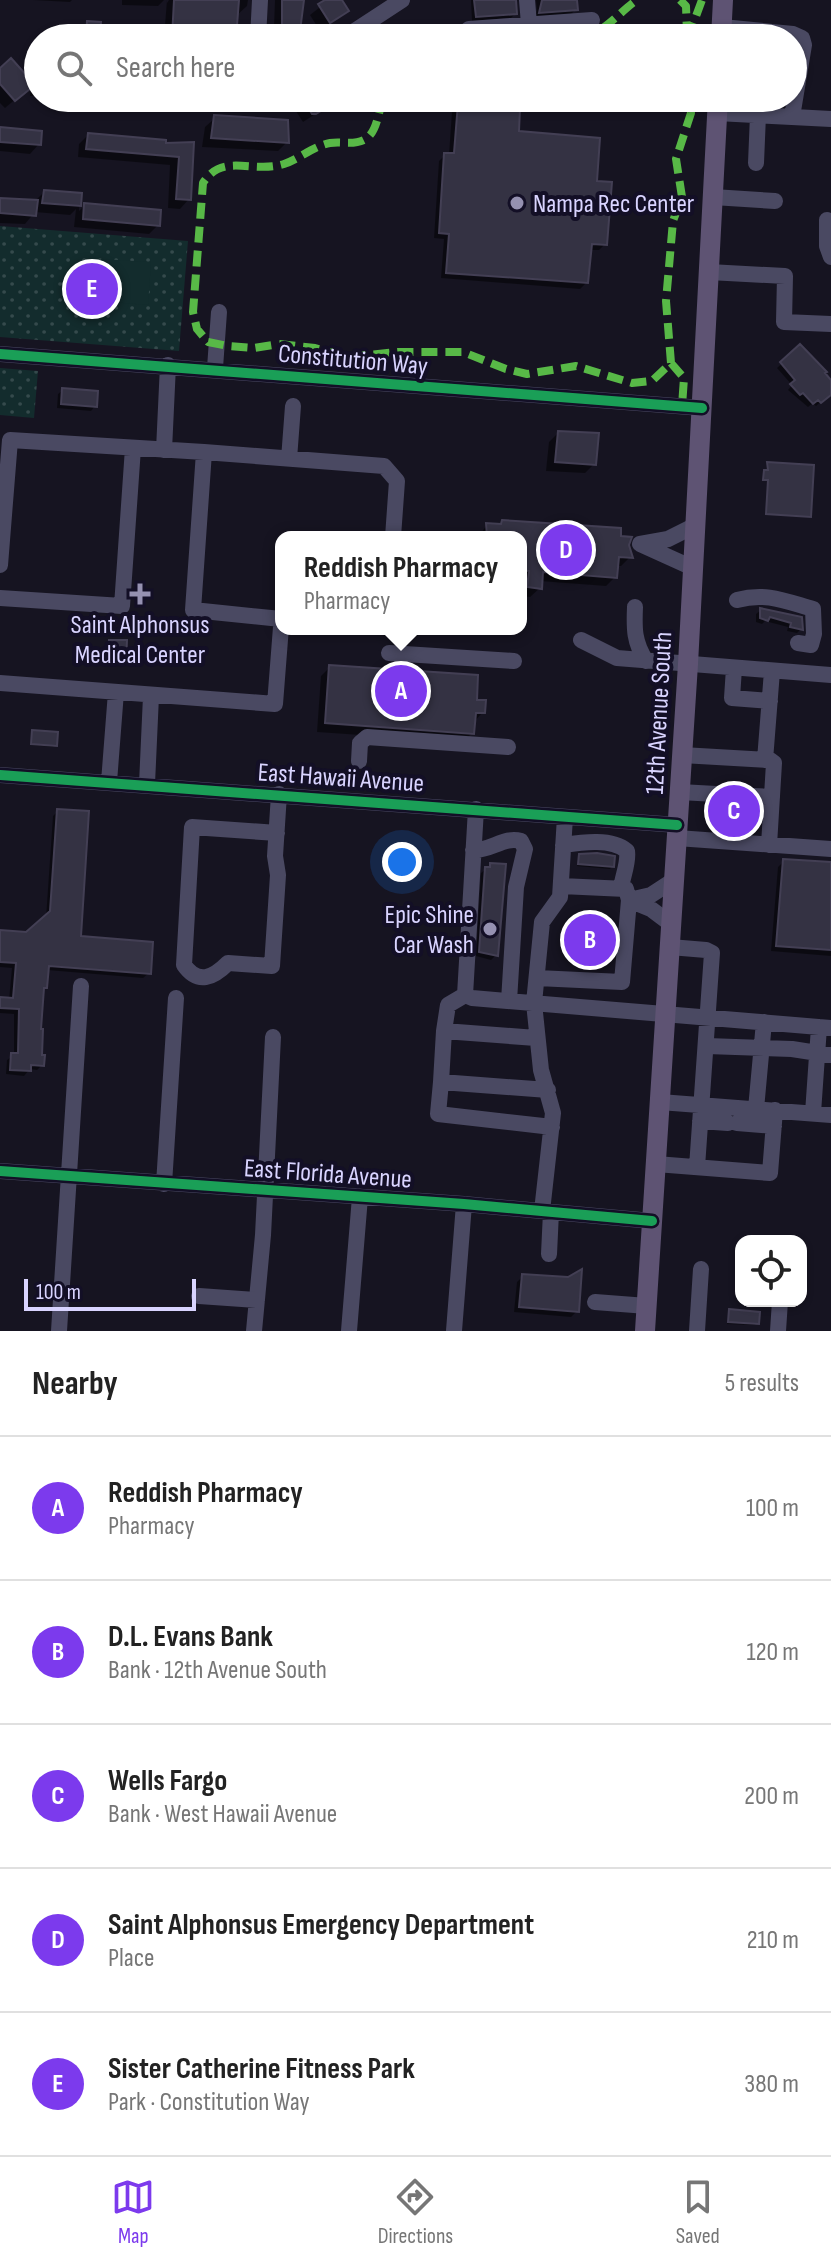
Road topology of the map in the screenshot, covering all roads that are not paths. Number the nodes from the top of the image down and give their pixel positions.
1 (260, 0) edge
2 (402, 0) edge
3 (527, 0) edge
4 (538, 0) edge
5 (723, 0) edge
6 (592, 20) dead end
7 (259, 24) edge
8 (365, 24) edge
9 (534, 24) junction
10 (722, 24) edge
11 (718, 112) edge
12 (746, 112) edge
13 (793, 112) edge
14 (758, 115) junction
15 (792, 117) junction
16 (831, 119) edge
17 (756, 163) dead end
18 (713, 197) junction
19 (775, 201) dead end
20 (827, 220) dead end
21 (831, 257) edge
22 (709, 272) junction
23 (219, 312) dead end
24 (831, 324) edge
25 (0, 354) edge
26 (168, 365) junction
27 (215, 368) junction
28 (293, 406) dead end
29 (702, 408) junction
30 (5, 439) edge
31 (133, 448) junction
32 (164, 450) junction
33 (204, 452) junction
34 (289, 459) junction
35 (3, 473) edge
36 (696, 525) junction
37 (393, 531) edge
38 (0, 565) edge
39 (693, 568) junction
40 (0, 598) edge
41 (737, 600) dead end
42 (635, 607) dead end
43 (275, 618) edge
44 (280, 635) edge
45 (581, 640) dead end
46 (798, 643) dead end
47 (389, 653) dead end
48 (514, 661) dead end
49 (646, 661) junction
50 (688, 664) junction
51 (734, 668) junction
52 (772, 671) junction
53 (831, 675) edge
54 (0, 683) edge
55 (116, 692) junction
56 (151, 696) junction
57 (770, 701) junction
58 (508, 747) dead end
59 (682, 755) junction
60 (765, 760) junction
61 (359, 761) dead end
62 (0, 775) edge
63 (109, 782) junction
64 (147, 784) junction
65 (680, 792) junction
66 (279, 794) junction
67 (772, 797) junction
68 (476, 809) junction
69 (565, 817) junction
70 (677, 832) junction
71 (277, 833) junction
72 (563, 845) junction
73 (769, 845) junction
74 (831, 849) edge
75 (473, 850) junction
76 (674, 880) junction
77 (561, 886) junction
78 (625, 895) junction
79 (671, 924) junction
80 (670, 947) junction
81 (537, 978) junction
82 (81, 986) dead end
83 (465, 995) junction
84 (176, 998) dead end
85 (509, 1001) junction
86 (534, 1003) junction
87 (666, 1013) junction
88 (708, 1016) junction
89 (764, 1022) junction
90 (825, 1028) edge
91 (444, 1031) junction
92 (273, 1037) dead end
93 (536, 1038) junction
94 (707, 1046) junction
95 (761, 1048) junction
96 (824, 1054) edge
97 (441, 1082) junction
98 (548, 1090) junction
99 (660, 1102) junction
100 (756, 1109) junction
101 (701, 1113) junction
102 (813, 1113) junction
103 (831, 1115) edge
104 (775, 1118) junction
105 (552, 1127) junction
106 (656, 1164) junction
107 (697, 1167) junction
108 (0, 1171) edge
109 (69, 1175) junction
110 (164, 1184) junction
111 (264, 1191) junction
112 (360, 1197) junction
113 (464, 1204) junction
114 (547, 1211) junction
115 (652, 1221) junction
116 (549, 1254) dead end
117 (701, 1269) dead end
118 (199, 1296) dead end
119 (257, 1300) junction
120 (595, 1302) dead end
121 (647, 1306) junction
122 (780, 1307) edge
123 (59, 1328) edge
124 (254, 1331) edge
125 (349, 1331) edge
126 (454, 1331) edge
127 (645, 1331) edge
128 (697, 1331) edge
129 (778, 1331) edge

1 - 7 street
2 - 8 street
3 - 9 street
4 - 9 street
5 - 10 main road
6 - 9 street
11 - 18 main road, 12th Avenue South
12 - 14 street
13 - 15 street
14 - 15 street
14 - 17 street
15 - 16 street
18 - 19 street
18 - 22 main road, 12th Avenue South
20 - 21 street
22 - 24 street
22 - 29 main road, 12th Avenue South
23 - 27 street
25 - 26 street, Constitution Way
26 - 27 street, Constitution Way
26 - 32 street
27 - 29 street, Constitution Way
28 - 34 street
29 - 36 main road, 12th Avenue South
30 - 31 street
30 - 35 street
31 - 32 street
31 - 40 street
32 - 33 street
33 - 34 street
33 - 43 street
34 - 37 street
35 - 38 street
36 - 39 main road, 12th Avenue South
36 - 39 street
39 - 50 main road, 12th Avenue South
41 - 46 street
42 - 49 street
44 - 56 street
45 - 49 street
47 - 48 street
49 - 50 street
50 - 51 street
50 - 59 main road, 12th Avenue South
51 - 52 street
51 - 57 street
52 - 53 street
52 - 57 street
54 - 55 street
55 - 56 street
55 - 63 street
56 - 64 street
57 - 60 street
58 - 61 street
59 - 60 street
59 - 65 main road, 12th Avenue South
60 - 67 street
62 - 63 street, East Hawaii Avenue
63 - 64 street, East Hawaii Avenue
64 - 66 street, East Hawaii Avenue
65 - 67 street
65 - 70 main road, 12th Avenue South
66 - 68 street, East Hawaii Avenue
66 - 71 street
67 - 73 street
68 - 69 street, East Hawaii Avenue
68 - 75 street
69 - 70 street, East Hawaii Avenue
69 - 72 street
70 - 73 street, East Hawaii Avenue
70 - 76 main road, 12th Avenue South
71 - 71 street
72 - 77 street
72 - 78 street
73 - 74 street, East Hawaii Avenue
75 - 83 street
75 - 85 street
76 - 78 street
76 - 79 main road, 12th Avenue South
77 - 78 street
77 - 81 street
78 - 79 street
78 - 81 street
79 - 80 main road, 12th Avenue South
80 - 87 main road, 12th Avenue South
80 - 88 street
81 - 86 street
82 - 109 street
83 - 85 street
83 - 91 street
84 - 110 street
85 - 86 street
86 - 87 street
86 - 93 street
87 - 88 street
87 - 99 main road, 12th Avenue South
88 - 89 street
88 - 94 street
89 - 90 street
89 - 95 street
90 - 96 street
91 - 93 street
91 - 97 street
92 - 111 street
93 - 98 street
94 - 95 street
94 - 101 street
95 - 96 street
95 - 100 street
96 - 102 street
97 - 98 street
97 - 105 street
98 - 105 street
99 - 101 street
99 - 106 main road, 12th Avenue South
100 - 101 street
100 - 104 street
101 - 104 street
101 - 107 street
102 - 103 street
102 - 104 street
104 - 107 street
105 - 114 street
106 - 107 street
106 - 115 main road, 12th Avenue South
108 - 109 street, East Florida Avenue
109 - 110 street, East Florida Avenue
109 - 123 street
110 - 111 street, East Florida Avenue
111 - 112 street, East Florida Avenue
111 - 119 street
112 - 113 street, East Florida Avenue
112 - 125 street
113 - 114 street, East Florida Avenue
113 - 126 street
114 - 115 street, East Florida Avenue
114 - 116 street
115 - 121 main road, 12th Avenue South
117 - 128 street
118 - 119 street
119 - 124 street
120 - 121 street
121 - 127 main road, 12th Avenue South
122 - 129 street

